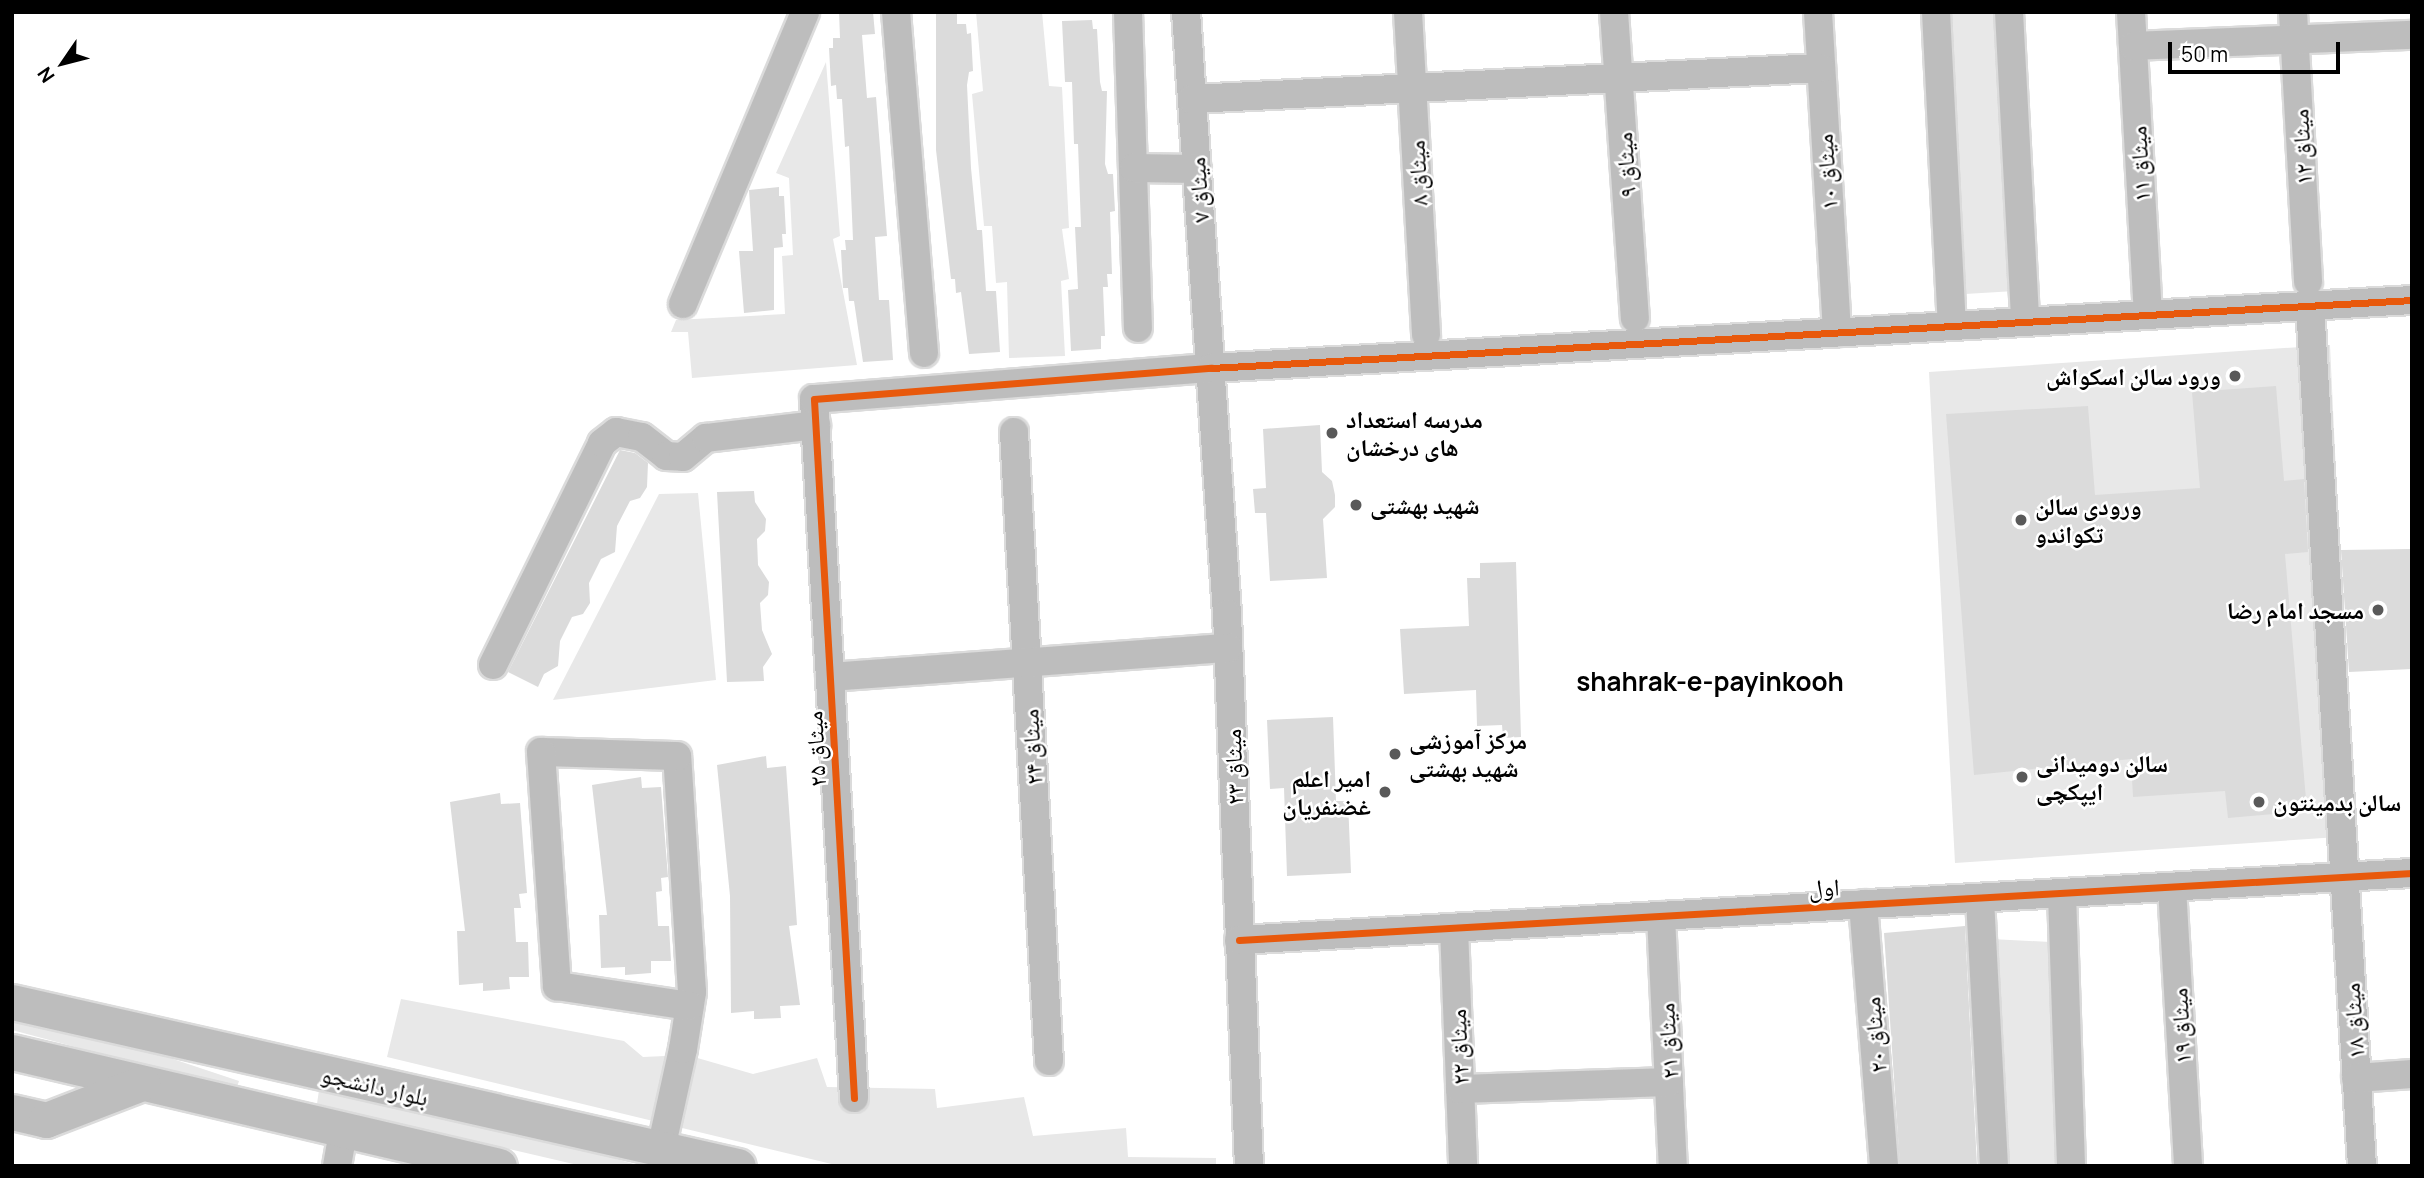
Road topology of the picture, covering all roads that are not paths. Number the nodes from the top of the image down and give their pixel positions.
1 (805, 12) edge
2 (896, 12) edge
3 (1128, 12) edge
4 (1186, 12) edge
5 (1408, 12) edge
6 (1614, 12) edge
7 (1818, 12) edge
8 (1936, 12) edge
9 (2009, 12) edge
10 (2131, 12) edge
11 (2293, 26) edge
12 (2412, 35) edge
13 (2133, 46) junction
14 (1820, 68) junction
15 (1619, 79) junction
16 (1413, 91) junction
17 (1192, 99) junction
18 (1134, 168) junction
19 (1197, 169) junction
20 (2309, 294) junction
21 (2412, 300) edge
22 (683, 304) dead end
23 (2148, 315) junction
24 (1635, 318) dead end
25 (2025, 322) junction
26 (1952, 326) junction
27 (1138, 328) dead end
28 (1837, 332) junction
29 (1426, 334) dead end
30 (924, 353) dead end
31 (1210, 368) junction
32 (815, 412) junction
33 (1014, 432) dead end
34 (1228, 648) junction
35 (1027, 663) junction
36 (493, 665) dead end
37 (830, 677) junction
38 (2412, 873) edge
39 (2343, 877) junction
40 (2172, 887) junction
41 (2062, 894) junction
42 (1980, 899) junction
43 (1863, 904) junction
44 (1661, 916) junction
45 (1454, 928) junction
46 (1239, 940) junction
47 (12, 1002) edge
48 (689, 1006) junction
49 (12, 1052) edge
50 (271, 1061) junction
51 (1049, 1061) dead end
52 (2412, 1074) edge
53 (2356, 1078) junction
54 (1669, 1082) junction
55 (142, 1083) junction
56 (1460, 1089) junction
57 (854, 1098) dead end
58 (261, 1111) junction
59 (12, 1112) edge
60 (343, 1131) junction
61 (661, 1149) junction
62 (450, 1160) edge
63 (337, 1166) edge
64 (499, 1166) edge
65 (736, 1166) edge
66 (1249, 1166) edge
67 (1463, 1166) edge
68 (1674, 1166) edge
69 (1884, 1166) edge
70 (1994, 1166) edge
71 (2071, 1166) edge
72 (2188, 1166) edge
73 (2362, 1166) edge

1 - 22 street
2 - 30 street
3 - 18 street
4 - 17 street, میثاق ۷
5 - 16 street, میثاق ۸
6 - 15 street, میثاق ۹
7 - 14 street, میثاق ۱۰
8 - 26 street
9 - 25 street
10 - 13 street, میثاق ۱۱
11 - 12 street
11 - 13 street
11 - 20 street, میثاق ۱۲
13 - 23 street, میثاق ۱۱
14 - 15 street
14 - 28 street, میثاق ۱۰
15 - 16 street
15 - 24 street, میثاق ۹
16 - 17 street
16 - 29 street, میثاق ۸
17 - 19 street, میثاق ۷
18 - 19 street
18 - 27 street
19 - 31 street, میثاق ۷
20 - 21 street
20 - 23 street
20 - 39 street, میثاق ۱۲
23 - 25 street
25 - 26 street
26 - 28 street
28 - 31 street
31 - 32 street
31 - 34 street, میثاق ۲۳
32 - 36 street
32 - 37 street, میثاق ۲۵
33 - 35 street, میثاق ۲۴
34 - 35 street
34 - 46 street, میثاق ۲۳
35 - 37 street
35 - 51 street, میثاق ۲۴
37 - 57 street, میثاق ۲۵
38 - 39 street, اول
39 - 40 street, اول
39 - 53 street, میثاق ۱۸
40 - 41 street, اول
40 - 72 street, میثاق ۱۹
41 - 42 street, اول
41 - 71 street
42 - 43 street, اول
42 - 70 street
43 - 44 street, اول
43 - 69 street, میثاق ۲۰
44 - 45 street, اول
44 - 54 street, میثاق ۲۱
45 - 46 street, اول
45 - 56 street, میثاق ۲۲
46 - 66 street, میثاق ۲۳
47 - 50 main road, بلوار دانشجو
48 - 48 street
48 - 61 street
49 - 55 main road, بلوار دانشجو
50 - 58 main road
50 - 61 main road, بلوار دانشجو
52 - 53 street
53 - 73 street, میثاق ۱۸
54 - 56 street
54 - 68 street, میثاق ۲۱
55 - 58 main road, بلوار دانشجو
55 - 59 main road
56 - 67 street, میثاق ۲۲
58 - 60 main road, بلوار دانشجو
60 - 62 main road, بلوار دانشجو
60 - 63 street
61 - 65 main road, بلوار دانشجو
62 - 64 main road, بلوار دانشجو

